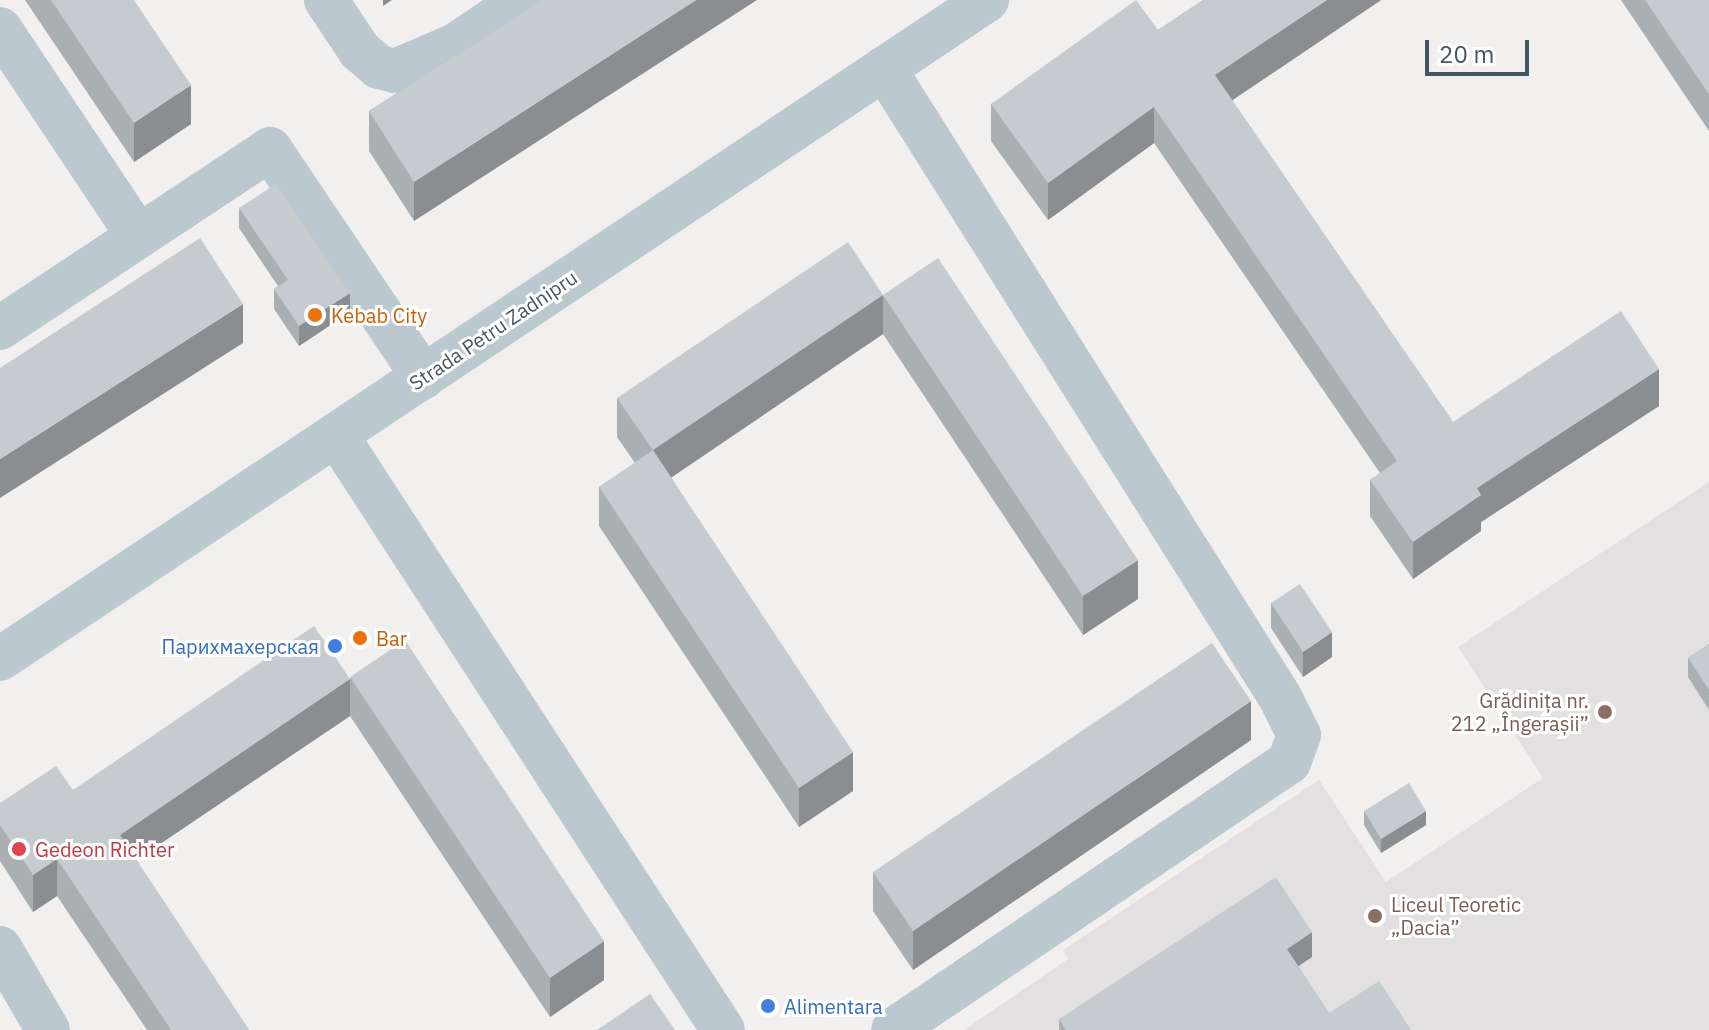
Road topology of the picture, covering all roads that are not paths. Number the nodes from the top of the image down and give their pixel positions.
1 (326, 0) edge
2 (522, 0) edge
3 (987, 0) edge
4 (0, 29) edge
5 (884, 68) junction
6 (138, 236) junction
7 (0, 328) edge
8 (423, 377) junction
9 (337, 436) junction
10 (0, 659) edge
11 (0, 948) edge
12 (48, 1030) edge
13 (723, 1030) edge
14 (893, 1030) edge

1 - 2 street
3 - 5 street, Strada Petru Zadnipru
4 - 6 street
5 - 8 street, Strada Petru Zadnipru
5 - 14 street
6 - 7 street
6 - 8 street
8 - 9 street, Strada Petru Zadnipru
9 - 10 street, Strada Petru Zadnipru
9 - 13 street
11 - 12 street

